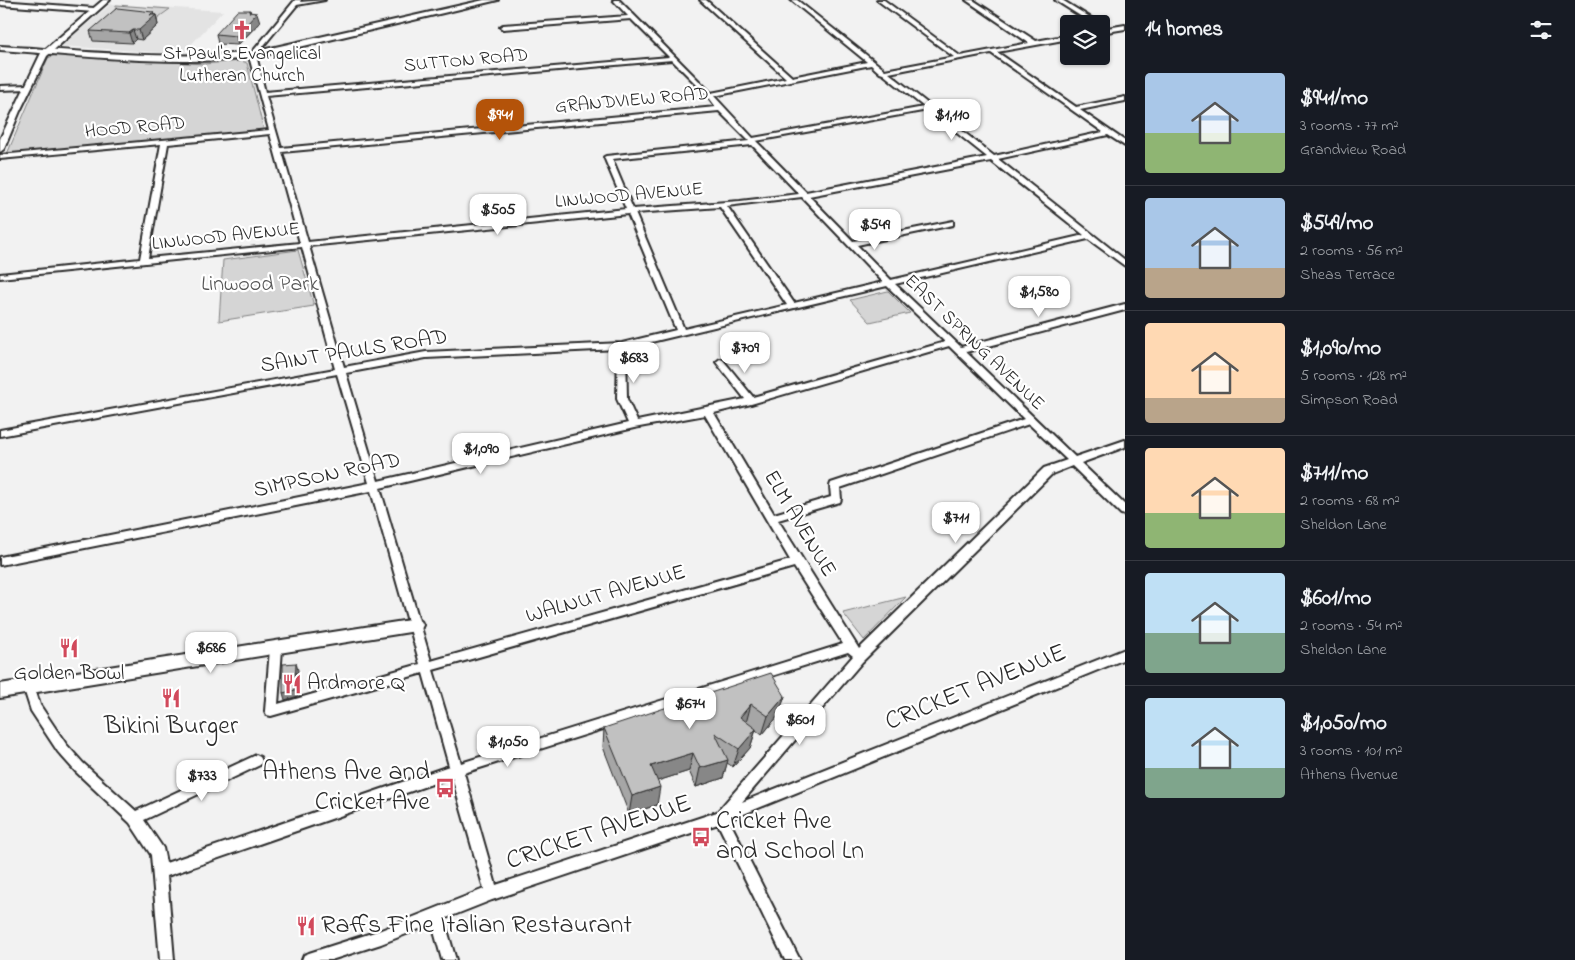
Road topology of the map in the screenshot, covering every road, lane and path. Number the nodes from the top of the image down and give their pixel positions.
1 (107, 0) edge
2 (322, 0) edge
3 (494, 0) edge
4 (616, 0) edge
5 (703, 0) edge
6 (794, 0) edge
7 (880, 0) edge
8 (969, 0) edge
9 (1058, 0) edge
10 (296, 2) edge
11 (0, 3) edge
12 (94, 10) junction
13 (1083, 15) edge
14 (634, 17) junction
15 (503, 27) dead end
16 (1125, 27) edge
17 (1110, 30) edge
18 (1060, 39) edge
19 (1034, 43) junction
20 (0, 48) edge
21 (48, 51) junction
22 (991, 51) junction
23 (253, 55) junction
24 (958, 57) junction
25 (673, 58) junction
26 (870, 63) junction
27 (882, 72) junction
28 (791, 79) junction
29 (28, 87) junction
30 (0, 88) edge
31 (262, 94) junction
32 (710, 95) junction
33 (1125, 99) edge
34 (928, 108) junction
35 (721, 109) junction
36 (1075, 109) junction
37 (273, 132) junction
38 (1108, 133) junction
39 (2, 140) edge
40 (165, 142) junction
41 (752, 142) junction
42 (1125, 144) edge
43 (0, 149) edge
44 (278, 150) junction
45 (0, 157) edge
46 (990, 158) junction
47 (804, 195) junction
48 (722, 205) junction
49 (631, 211) junction
50 (950, 223) dead end
51 (1089, 236) junction
52 (852, 244) junction
53 (305, 245) junction
54 (143, 262) junction
55 (1125, 264) edge
56 (0, 276) edge
57 (890, 284) junction
58 (792, 306) junction
59 (1125, 307) edge
60 (681, 331) junction
61 (950, 343) junction
62 (622, 346) junction
63 (958, 351) junction
64 (720, 362) dead end
65 (342, 372) junction
66 (750, 400) junction
67 (708, 410) junction
68 (1031, 420) junction
69 (634, 425) junction
70 (0, 433) edge
71 (1125, 443) edge
72 (1074, 461) junction
73 (375, 486) junction
74 (1125, 511) edge
75 (772, 518) junction
76 (0, 561) edge
77 (797, 562) junction
78 (416, 625) junction
79 (851, 646) junction
80 (276, 649) junction
81 (1125, 654) edge
82 (858, 658) junction
83 (426, 668) junction
84 (29, 686) junction
85 (0, 691) edge
86 (256, 761) dead end
87 (456, 770) junction
88 (721, 817) junction
89 (136, 818) junction
90 (160, 872) junction
91 (492, 893) junction
92 (436, 915) junction
93 (167, 960) edge
94 (308, 960) edge
95 (449, 960) edge
96 (794, 960) edge

1 - 12 street
2 - 10 street
3 - 23 main road
4 - 14 street, EAST SPRING AVENUE
5 - 28 street
6 - 26 street
7 - 24 street
8 - 19 street
9 - 13 street
10 - 23 street
11 - 12 street
12 - 21 street
14 - 15 street
14 - 25 street, EAST SPRING AVENUE
16 - 17 street
18 - 19 street
19 - 22 street
20 - 21 main road
21 - 23 main road
21 - 29 street
22 - 24 street
22 - 36 street
23 - 31 street
24 - 27 street
25 - 31 street, SUTTON ROAD
25 - 32 street, EAST SPRING AVENUE
26 - 27 street
26 - 28 street
27 - 34 street
28 - 32 street
29 - 30 street
29 - 39 street
31 - 37 street
32 - 35 street, EAST SPRING AVENUE
33 - 36 street
34 - 41 street
34 - 46 street
35 - 41 street, EAST SPRING AVENUE
35 - 44 street, GRANDVIEW ROAD
36 - 38 street
37 - 40 street, HOOD ROAD
37 - 44 street
38 - 42 street
38 - 46 street, LINWOOD AVENUE
39 - 43 street
40 - 45 street, HOOD ROAD
40 - 54 street
41 - 47 street, EAST SPRING AVENUE
41 - 49 street
44 - 53 street
46 - 47 street, LINWOOD AVENUE
46 - 51 street
47 - 48 street, LINWOOD AVENUE
47 - 52 street, EAST SPRING AVENUE
48 - 49 street, LINWOOD AVENUE
48 - 58 street
49 - 53 street, LINWOOD AVENUE
49 - 60 street
50 - 52 street
51 - 55 street
51 - 57 street, SAINT PAULS ROAD
52 - 57 street, EAST SPRING AVENUE
53 - 54 street, LINWOOD AVENUE
53 - 65 street
54 - 56 street, LINWOOD AVENUE
57 - 58 street, SAINT PAULS ROAD
57 - 61 street, EAST SPRING AVENUE
58 - 60 street, SAINT PAULS ROAD
59 - 63 street
60 - 62 street, SAINT PAULS ROAD
61 - 63 street, EAST SPRING AVENUE
61 - 66 street, SIMPSON ROAD
62 - 65 street, SAINT PAULS ROAD
62 - 69 street
63 - 68 street, EAST SPRING AVENUE
64 - 66 street
65 - 70 street, SAINT PAULS ROAD
65 - 73 street
66 - 67 street, SIMPSON ROAD
67 - 69 street, SIMPSON ROAD
67 - 75 street, ELM AVENUE
68 - 72 street, EAST SPRING AVENUE
68 - 75 street
69 - 73 street, SIMPSON ROAD
71 - 72 street
72 - 74 street, EAST SPRING AVENUE
72 - 82 street
73 - 76 street, SIMPSON ROAD
73 - 78 street
75 - 77 street, ELM AVENUE
77 - 79 street, ELM AVENUE
77 - 83 street, WALNUT AVENUE
78 - 80 street
78 - 83 street
79 - 82 street, ELM AVENUE
79 - 87 street
80 - 83 street, WALNUT AVENUE
80 - 84 street
81 - 88 street, CRICKET AVENUE
82 - 88 street
83 - 87 street
84 - 85 street
84 - 89 street
86 - 89 street
87 - 90 street
87 - 91 street
88 - 91 street, CRICKET AVENUE
88 - 96 street
89 - 90 street
90 - 93 street
91 - 92 street, CRICKET AVENUE
92 - 94 street, CRICKET AVENUE
92 - 95 street

